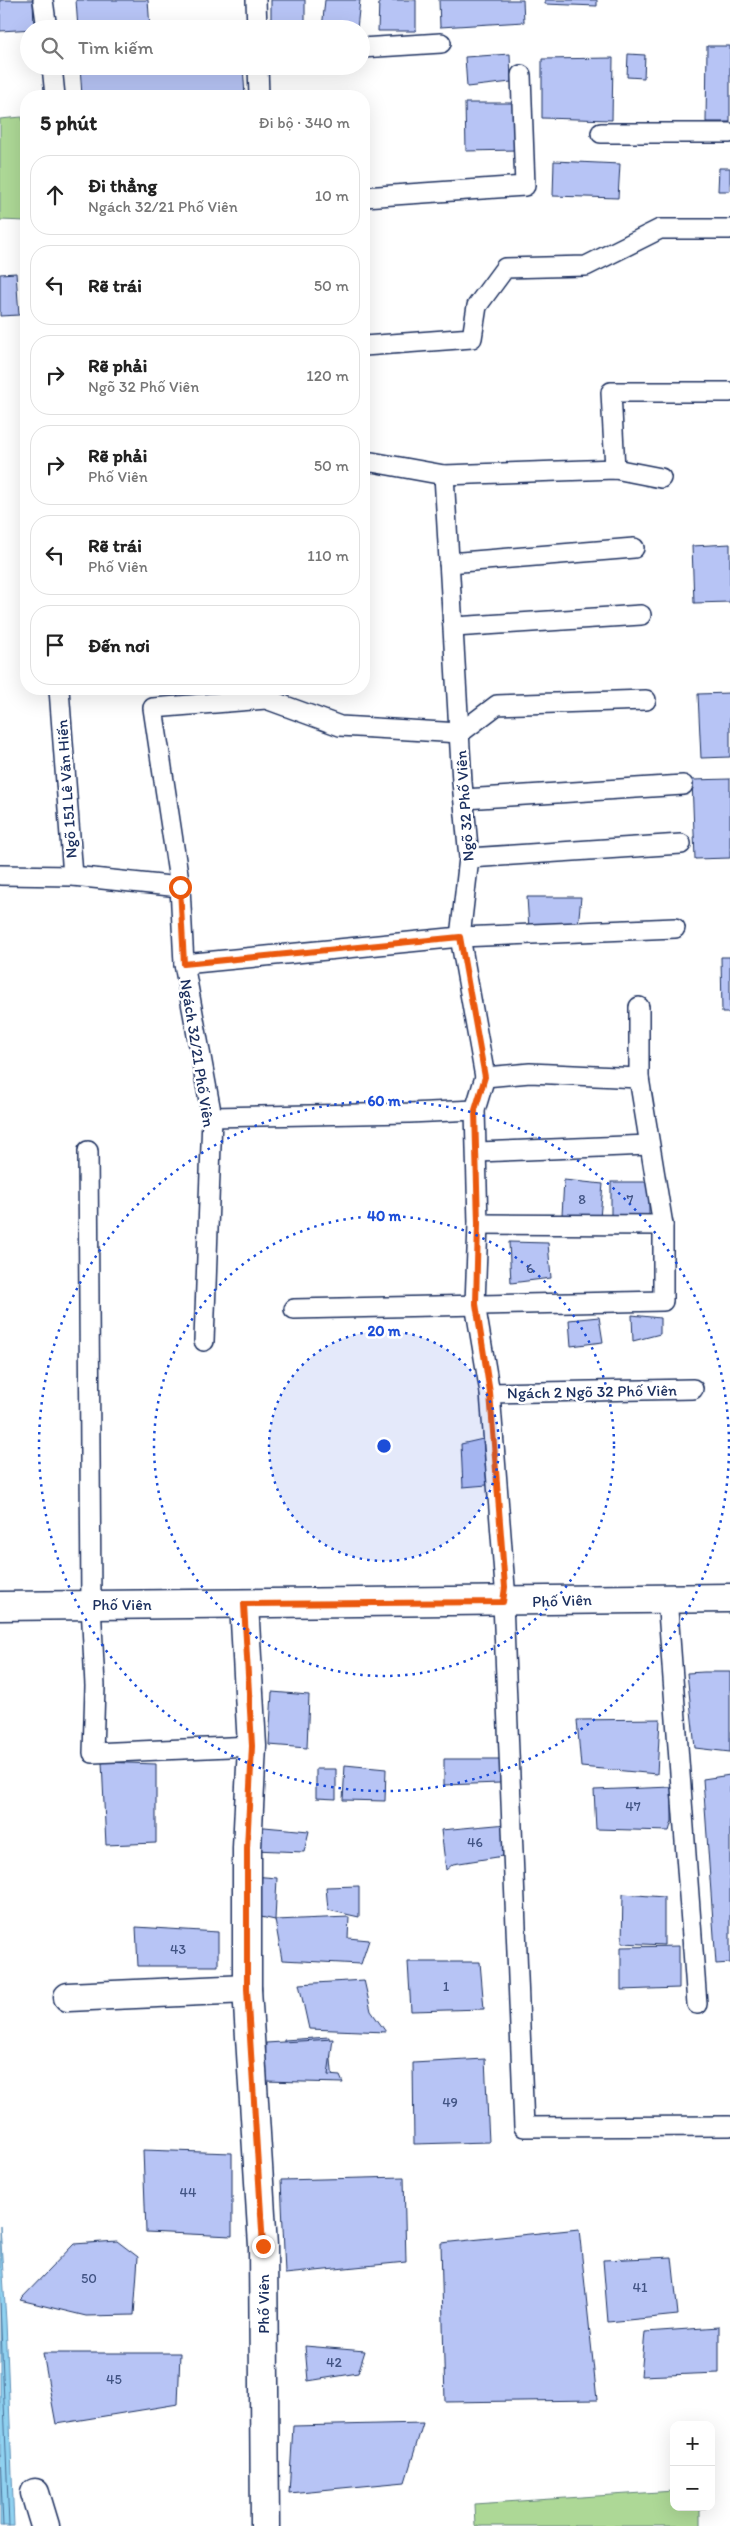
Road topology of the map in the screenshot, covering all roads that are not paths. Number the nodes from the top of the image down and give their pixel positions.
1 (44, 0) edge
2 (256, 0) edge
3 (46, 20) edge
4 (256, 20) edge
5 (441, 43) dead end
6 (370, 47) edge
7 (53, 75) edge
8 (258, 75) edge
9 (521, 75) dead end
10 (54, 90) edge
11 (259, 90) edge
12 (601, 133) dead end
13 (730, 133) edge
14 (370, 197) edge
15 (730, 229) edge
16 (370, 346) edge
17 (730, 392) edge
18 (370, 462) edge
19 (615, 470) junction
20 (444, 475) junction
21 (661, 478) dead end
22 (634, 548) dead end
23 (449, 563) junction
24 (641, 615) dead end
25 (454, 628) junction
26 (59, 695) edge
27 (258, 695) edge
28 (268, 695) edge
29 (646, 700) dead end
30 (460, 732) junction
31 (683, 785) dead end
32 (464, 799) junction
33 (680, 844) dead end
34 (470, 858) junction
35 (0, 875) edge
36 (72, 876) junction
37 (180, 887) junction
38 (675, 928) dead end
39 (460, 937) junction
40 (184, 964) junction
41 (639, 1007) dead end
42 (485, 1077) junction
43 (639, 1078) junction
44 (475, 1110) junction
45 (212, 1117) junction
46 (649, 1145) junction
47 (88, 1151) dead end
48 (478, 1152) junction
49 (478, 1224) junction
50 (663, 1225) junction
51 (476, 1304) junction
52 (294, 1309) dead end
53 (204, 1341) dead end
54 (693, 1388) dead end
55 (490, 1393) junction
56 (667, 1597) junction
57 (730, 1598) edge
58 (503, 1602) junction
59 (91, 1604) junction
60 (244, 1604) junction
61 (5, 1606) edge
62 (252, 1746) junction
63 (247, 1989) junction
64 (68, 1997) dead end
65 (697, 2004) dead end
66 (730, 2126) edge
67 (35, 2493) dead end
68 (45, 2526) edge
69 (264, 2526) edge

1 - 3 lane
2 - 4 lane
5 - 6 lane
7 - 10 lane
8 - 11 lane
9 - 14 lane
12 - 13 lane
15 - 16 lane
17 - 19 lane
18 - 20 lane
19 - 20 lane
19 - 21 lane
20 - 23 lane, Ngõ 32 Phố Viên
22 - 23 lane
23 - 25 lane, Ngõ 32 Phố Viên
24 - 25 lane
25 - 30 lane, Ngõ 32 Phố Viên
26 - 36 lane, Ngõ 151 Lê Văn Hiến
27 - 37 lane, Ngách 32/21 Phố Viên
28 - 30 lane
29 - 30 lane
30 - 32 lane, Ngõ 32 Phố Viên
31 - 32 lane
32 - 34 lane, Ngõ 32 Phố Viên
33 - 34 lane
34 - 39 lane, Ngõ 32 Phố Viên
35 - 36 lane, Ngõ 151 Lê Văn Hiến
36 - 37 lane
37 - 40 lane, Ngách 32/21 Phố Viên
38 - 39 lane
39 - 40 lane
39 - 42 lane, Ngõ 32 Phố Viên
40 - 45 lane, Ngách 32/21 Phố Viên
41 - 43 lane
42 - 43 lane
42 - 44 lane, Ngõ 32 Phố Viên
43 - 46 lane
44 - 45 lane
44 - 48 lane, Ngõ 32 Phố Viên
45 - 53 lane, Ngách 32/21 Phố Viên
46 - 48 lane
46 - 50 lane
47 - 59 lane
48 - 49 lane, Ngõ 32 Phố Viên
49 - 50 lane
49 - 51 lane, Ngõ 32 Phố Viên
50 - 51 lane
51 - 52 lane
51 - 55 lane, Ngõ 32 Phố Viên
54 - 55 lane, Ngách 2 Ngõ 32 Phố Viên
55 - 58 lane, Ngõ 32 Phố Viên
56 - 57 street, Phố Viên
56 - 58 street, Phố Viên
56 - 65 lane
58 - 60 street, Phố Viên
58 - 66 lane, Ngõ 32 Phố Viên
59 - 60 street, Phố Viên
59 - 61 street, Phố Viên
59 - 62 lane
60 - 62 street, Phố Viên
62 - 63 street, Phố Viên
63 - 64 street
63 - 69 street, Phố Viên
67 - 68 street

